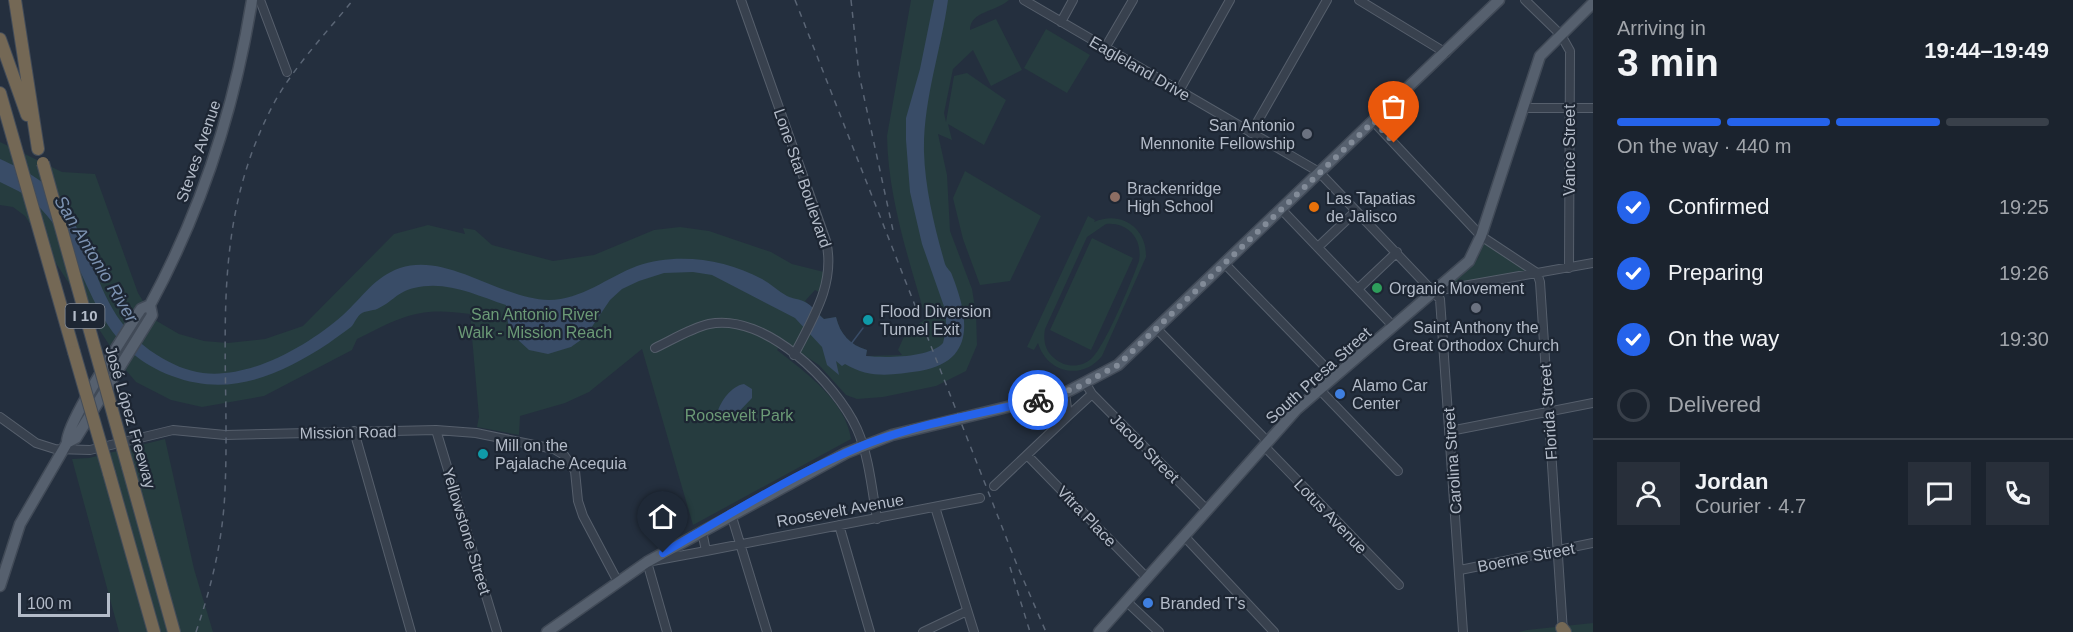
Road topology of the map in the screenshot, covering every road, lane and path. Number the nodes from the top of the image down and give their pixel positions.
1 (15, 0) edge
2 (252, 0) edge
3 (261, 0) edge
4 (741, 0) edge
5 (1024, 0) edge
6 (1073, 0) edge
7 (1133, 0) edge
8 (1230, 0) edge
9 (1328, 0) edge
10 (1359, 0) edge
11 (1499, 0) edge
12 (1525, 0) edge
13 (1593, 3) edge
14 (1061, 22) junction
15 (1561, 35) junction
16 (0, 39) edge
17 (1106, 48) junction
18 (1446, 52) junction
19 (287, 72) dead end
20 (1179, 91) junction
21 (0, 93) edge
22 (1522, 108) junction
23 (1569, 108) junction
24 (1593, 108) edge
25 (3, 110) edge
26 (1374, 121) junction
27 (1251, 134) junction
28 (39, 149) junction
29 (1319, 172) junction
30 (1281, 209) junction
31 (1356, 211) junction
32 (1481, 236) junction
33 (1318, 247) junction
34 (1397, 252) junction
35 (1224, 263) junction
36 (1593, 263) edge
37 (1569, 268) junction
38 (1537, 273) junction
39 (1358, 290) junction
40 (1435, 291) junction
41 (150, 304) junction
42 (1393, 326) junction
43 (1157, 329) junction
44 (655, 348) dead end
45 (794, 355) junction
46 (119, 356) junction
47 (1335, 376) junction
48 (1086, 384) junction
49 (1320, 390) junction
50 (1065, 393) junction
51 (1092, 394) junction
52 (1593, 403) edge
53 (1548, 413) junction
54 (1068, 416) junction
55 (0, 417) edge
56 (436, 430) junction
57 (354, 431) junction
58 (1450, 431) junction
59 (1266, 444) junction
60 (862, 446) junction
61 (65, 447) junction
62 (1027, 455) junction
63 (1398, 471) dead end
64 (994, 486) dead end
65 (980, 498) dead end
66 (935, 507) junction
67 (1207, 510) junction
68 (731, 514) junction
69 (877, 519) junction
70 (839, 525) junction
71 (702, 531) junction
72 (1184, 536) junction
73 (1593, 543) edge
74 (740, 544) junction
75 (706, 551) junction
76 (1557, 551) junction
77 (646, 562) junction
78 (1460, 570) junction
79 (1147, 578) junction
80 (618, 582) junction
81 (1399, 585) dead end
82 (0, 586) edge
83 (1126, 601) junction
84 (967, 611) junction
85 (173, 629) edge
86 (1563, 631) edge
87 (154, 632) edge
88 (411, 632) edge
89 (497, 632) edge
90 (547, 632) edge
91 (667, 632) edge
92 (767, 632) edge
93 (870, 632) edge
94 (923, 632) edge
95 (974, 632) edge
96 (1099, 632) edge
97 (1159, 632) edge
98 (1274, 632) edge
99 (1463, 632) edge

1 - 28 highway
2 - 41 main road, Steves Avenue
3 - 19 street
4 - 45 street, Lone Star Boulevard
5 - 14 street, Eagleland Drive
6 - 14 street
7 - 17 street
8 - 20 street
9 - 27 street
10 - 18 street
11 - 18 main road, Roosevelt Avenue
12 - 15 street
13 - 15 main road, South Presa Street
14 - 17 street, Eagleland Drive
15 - 22 main road, South Presa Street
15 - 23 street, Vance Street
16 - 28 highway, José López Freeway / I 10
17 - 20 street, Eagleland Drive
18 - 26 main road, Roosevelt Avenue
20 - 27 street, Eagleland Drive
21 - 25 highway, I 10
22 - 23 street
22 - 32 main road, South Presa Street
23 - 24 street
23 - 37 street, Vance Street
25 - 87 highway, I 10, bridge
26 - 29 main road, Roosevelt Avenue
26 - 32 street
27 - 29 street, Eagleland Drive
28 - 85 highway, José López Freeway / I 10, bridge
29 - 30 main road, Roosevelt Avenue
29 - 31 street, Eagleland Drive
30 - 33 street
30 - 35 main road, Roosevelt Avenue
31 - 33 street
31 - 34 street, Eagleland Drive
32 - 38 street
32 - 40 main road, South Presa Street
33 - 39 street
34 - 39 street
34 - 40 street, Eagleland Drive
35 - 43 main road, Roosevelt Avenue
35 - 47 street
36 - 37 street
37 - 38 street
38 - 40 street
38 - 53 street, Florida Street
39 - 42 street
40 - 42 main road, South Presa Street
40 - 58 street, Carolina Street
41 - 46 main road, Steves Avenue
41 - 46 main road, Steves Avenue
42 - 47 main road, South Presa Street
43 - 48 main road, Roosevelt Avenue
43 - 59 street, Lotus Avenue
44 - 45 street
45 - 60 street
46 - 61 main road, Steves Avenue
47 - 49 main road, South Presa Street
48 - 50 main road, Roosevelt Avenue
48 - 51 street, Jacob Street
49 - 59 main road, South Presa Street
49 - 63 street
50 - 54 street
50 - 60 main road, Roosevelt Avenue
51 - 54 street
51 - 67 street, Jacob Street
52 - 53 street
53 - 58 street
53 - 76 street, Florida Street
54 - 62 street
55 - 61 street, Mission Road
56 - 57 street, Mission Road
56 - 80 street, Mission Road
56 - 89 street, Yellowstone Street
57 - 61 street, Mission Road
57 - 88 street
58 - 78 street, Carolina Street
59 - 67 main road, South Presa Street
59 - 81 street, Lotus Avenue
60 - 68 main road, Roosevelt Avenue
60 - 69 street
61 - 82 main road, Steves Avenue
62 - 64 street
62 - 79 street, Vitra Place
65 - 66 street, Roosevelt Avenue
66 - 69 street, Roosevelt Avenue
66 - 84 street
67 - 72 main road, South Presa Street
68 - 71 main road, Roosevelt Avenue
68 - 74 street
69 - 70 street, Roosevelt Avenue
70 - 74 street, Roosevelt Avenue
70 - 93 street
71 - 75 street
71 - 77 main road, Roosevelt Avenue
72 - 79 main road, South Presa Street
72 - 98 street
73 - 76 street, Boerne Street
74 - 75 street, Roosevelt Avenue
74 - 92 street
75 - 77 street, Roosevelt Avenue
76 - 78 street, Boerne Street
76 - 86 street, Florida Street
77 - 80 main road, Roosevelt Avenue
77 - 91 street
78 - 99 street, Carolina Street
79 - 83 main road, South Presa Street
80 - 90 main road, Roosevelt Avenue
83 - 96 main road, South Presa Street
83 - 97 street
84 - 94 street
84 - 95 street

